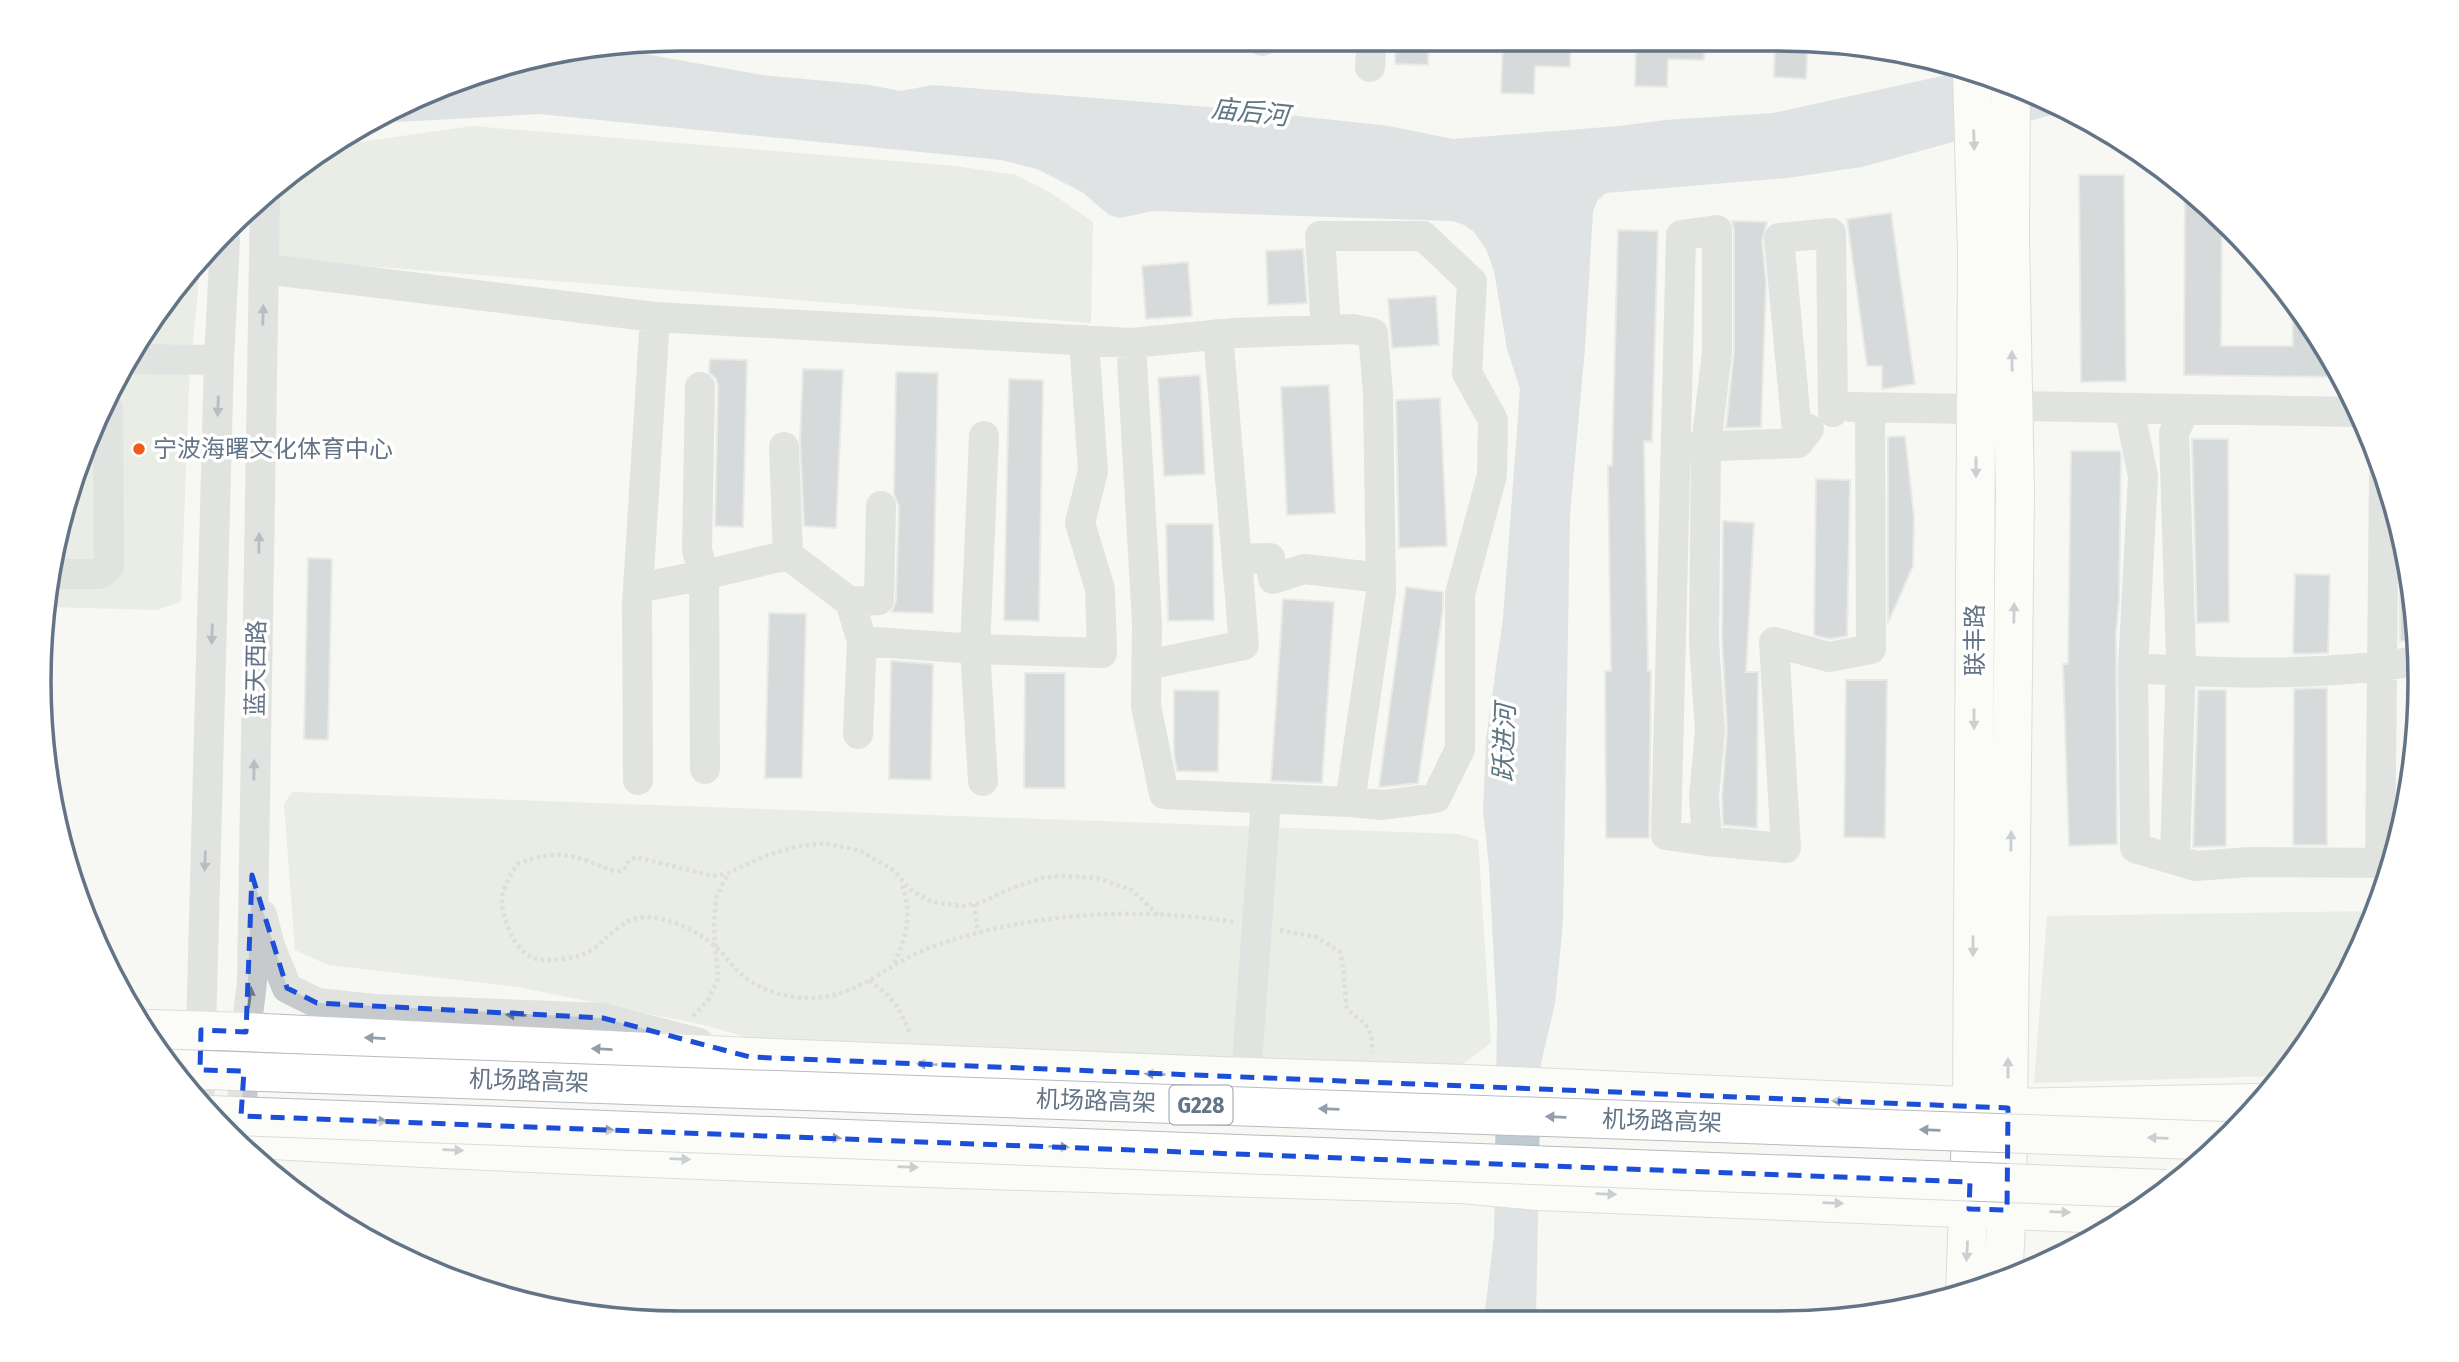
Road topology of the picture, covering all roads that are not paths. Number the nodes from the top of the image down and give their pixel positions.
1 (1973, 82) edge
2 (2010, 96) edge
3 (265, 207) edge
4 (1994, 245) junction
5 (225, 246) edge
6 (264, 269) junction
7 (655, 317) junction
8 (1326, 330) junction
9 (1218, 334) junction
10 (1084, 340) junction
11 (1131, 343) junction
12 (139, 359) edge
13 (219, 360) junction
14 (701, 387) dead end
15 (1995, 407) junction
16 (1870, 408) junction
17 (2129, 408) junction
18 (2185, 409) junction
19 (1833, 412) junction
20 (2347, 412) edge
21 (108, 420) edge
22 (984, 436) dead end
23 (1798, 443) junction
24 (1706, 446) junction
25 (784, 447) dead end
26 (1675, 448) junction
27 (881, 506) dead end
28 (2384, 507) edge
29 (788, 555) junction
30 (1237, 558) junction
31 (60, 573) edge
32 (704, 575) junction
33 (1381, 578) junction
34 (638, 588) junction
35 (850, 601) junction
36 (862, 642) junction
37 (975, 649) junction
38 (2408, 663) edge
39 (1147, 665) junction
40 (2382, 667) junction
41 (2133, 668) junction
42 (2181, 671) junction
43 (858, 734) dead end
44 (705, 769) dead end
45 (638, 780) dead end
46 (983, 780) dead end
47 (1266, 800) junction
48 (1350, 802) junction
49 (1707, 841) junction
50 (2386, 848) edge
51 (2175, 859) junction
52 (2381, 863) edge
53 (252, 875) junction
54 (156, 1030) edge
55 (201, 1030) junction
56 (246, 1031) junction
57 (750, 1057) junction
58 (184, 1069) edge
59 (1246, 1077) junction
60 (199, 1088) edge
61 (2246, 1103) edge
62 (1990, 1107) junction
63 (224, 1116) edge
64 (239, 1131) edge
65 (247, 1138) edge
66 (2210, 1140) edge
67 (2151, 1188) edge
68 (1988, 1209) junction
69 (2113, 1214) edge
70 (2001, 1270) edge
71 (1968, 1282) edge

1 -> 4 main road, 联丰路
2 - 4 main road, 联丰路
3 - 6 street, 蓝天西路
4 - 15 main road, 联丰路
5 - 13 street, 蓝天西路
6 - 7 street
53 -> 6 street, 蓝天西路
7 - 10 street
7 - 34 street
8 - 9 street
8 - 33 street
8 - 48 street
9 - 11 street
9 - 30 street
10 - 11 street
10 - 37 street
11 - 39 street
12 - 13 street
13 -> 55 street, 蓝天西路
14 - 32 street
15 - 16 street
15 - 17 street
15 - 62 main road, 联丰路
16 - 19 street
16 - 49 street
17 - 18 street
17 - 41 street
18 - 20 street
18 - 42 street
19 - 23 street
19 - 23 street
21 - 31 street
22 - 37 street
23 - 24 street
24 - 26 street
24 - 26 street
24 - 49 street
25 - 29 street
26 - 49 street
27 - 35 street
28 - 40 street
29 - 32 street
29 - 35 street
30 - 33 street
30 - 39 street
32 - 34 street
32 - 44 street
33 - 48 street
34 - 45 street
35 - 36 street
36 - 37 street
36 - 43 street
37 - 46 street
38 - 40 street
39 - 47 street
40 - 42 street
40 - 50 street
41 - 42 street
41 - 51 street
42 - 51 street
47 - 48 street
47 - 59 street
51 - 52 street
56 -> 53 street, 蓝天西路
57 -> 53 street
54 - 55 main road
55 - 56 main road
55 - 60 street, 蓝天西路
57 -> 56 main road
56 - 64 street, 蓝天西路
59 -> 57 main road
66 -> 58 main road, 机场路高架 / G228, bridge
62 -> 59 main road
61 - 62 main road
62 - 68 main road, 联丰路
63 -> 67 main road, 机场路高架 / G228, bridge
65 -> 68 main road
68 -> 69 main road
68 - 70 main road
68 -> 71 main road

